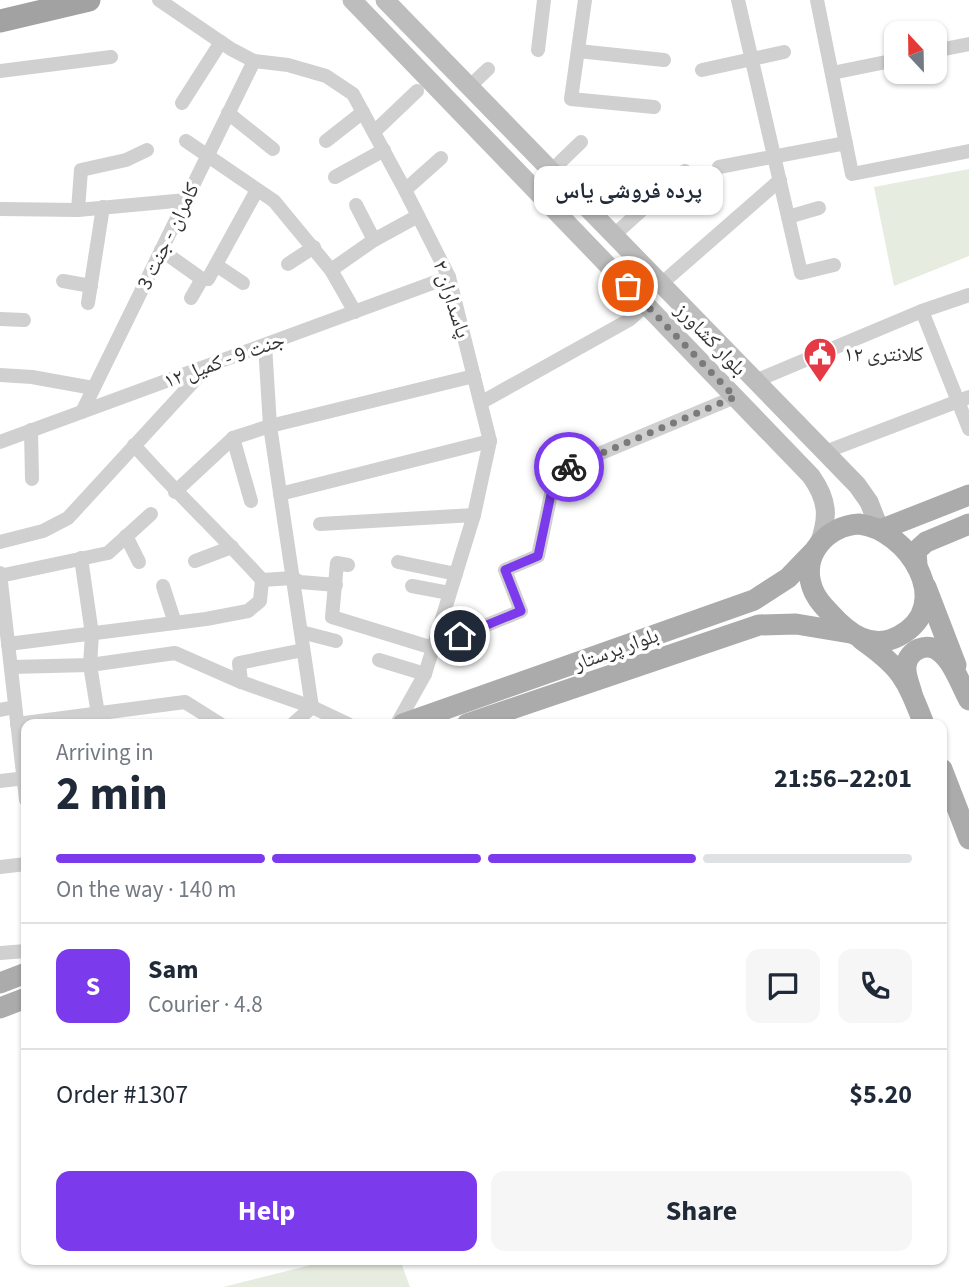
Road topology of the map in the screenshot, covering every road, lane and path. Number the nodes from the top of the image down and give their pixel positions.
1 (89, 0) edge
2 (159, 0) edge
3 (352, 0) edge
4 (385, 0) edge
5 (544, 0) edge
6 (585, 0) edge
7 (738, 0) edge
8 (817, 0) edge
9 (0, 12) edge
10 (27, 15) junction
11 (0, 22) edge
12 (221, 42) junction
13 (969, 44) edge
14 (947, 48) edge
15 (538, 50) dead end
16 (578, 51) junction
17 (784, 52) dead end
18 (111, 57) dead end
19 (751, 59) junction
20 (664, 60) dead end
21 (254, 61) junction
22 (884, 62) edge
23 (488, 69) dead end
24 (702, 70) dead end
25 (0, 71) edge
26 (832, 73) junction
27 (469, 87) junction
28 (417, 91) dead end
29 (182, 103) dead end
30 (654, 107) dead end
31 (363, 112) junction
32 (228, 113) junction
33 (374, 132) junction
34 (186, 141) dead end
35 (326, 141) dead end
36 (581, 142) dead end
37 (846, 143) junction
38 (273, 149) dead end
39 (148, 150) dead end
40 (384, 150) junction
41 (969, 151) edge
42 (207, 156) junction
43 (774, 156) junction
44 (441, 158) dead end
45 (719, 167) dead end
46 (551, 171) junction
47 (685, 171) dead end
48 (335, 177) dead end
49 (780, 180) junction
50 (257, 190) junction
51 (405, 190) junction
52 (186, 200) junction
53 (356, 205) dead end
54 (103, 207) junction
55 (819, 208) dead end
56 (0, 209) edge
57 (78, 210) junction
58 (418, 216) junction
59 (788, 217) junction
60 (614, 235) junction
61 (374, 240) junction
62 (314, 247) junction
63 (161, 250) junction
64 (288, 264) dead end
65 (216, 265) junction
66 (834, 265) dead end
67 (331, 270) junction
68 (449, 277) junction
69 (202, 279) junction
70 (63, 281) dead end
71 (243, 283) dead end
72 (661, 284) junction
73 (91, 286) junction
74 (969, 295) edge
75 (191, 298) dead end
76 (88, 303) dead end
77 (646, 305) junction
78 (922, 311) junction
79 (355, 312) junction
80 (0, 319) edge
81 (24, 320) dead end
82 (265, 345) junction
83 (208, 366) junction
84 (0, 375) edge
85 (474, 376) junction
86 (755, 381) junction
87 (93, 388) junction
88 (735, 397) junction
89 (964, 399) edge
90 (482, 402) junction
91 (82, 412) junction
92 (270, 426) junction
93 (969, 429) edge
94 (31, 430) junction
95 (233, 438) junction
96 (490, 441) junction
97 (0, 442) edge
98 (134, 445) junction
99 (825, 452) junction
100 (32, 479) dead end
101 (175, 492) junction
102 (280, 494) junction
103 (969, 495) edge
104 (251, 501) dead end
105 (150, 514) dead end
106 (474, 515) junction
107 (320, 524) dead end
108 (969, 524) edge
109 (880, 530) junction
110 (126, 536) junction
111 (0, 542) edge
112 (232, 547) junction
113 (817, 547) junction
114 (81, 558) junction
115 (195, 561) dead end
116 (139, 562) dead end
117 (398, 562) dead end
118 (348, 565) dead end
119 (920, 572) junction
120 (0, 574) edge
121 (456, 574) junction
122 (293, 578) junction
123 (262, 580) junction
124 (336, 585) junction
125 (163, 586) dead end
126 (412, 586) dead end
127 (449, 593) junction
128 (174, 623) junction
129 (301, 632) junction
130 (92, 634) junction
131 (854, 635) junction
132 (460, 636) dead end
133 (335, 642) dead end
134 (8, 644) junction
135 (433, 648) junction
136 (303, 650) junction
137 (379, 660) dead end
138 (90, 665) junction
139 (11, 667) junction
140 (425, 674) junction
141 (241, 682) junction
142 (912, 694) junction
143 (969, 700) edge
144 (15, 707) junction
145 (312, 707) junction
146 (0, 710) edge
147 (98, 714) junction
148 (58, 719) edge
149 (212, 719) edge
150 (299, 719) edge
151 (330, 719) edge
152 (400, 719) edge
153 (417, 719) edge
154 (482, 719) edge
155 (922, 719) edge
156 (18, 724) junction
157 (21, 724) edge
158 (21, 747) edge
159 (21, 778) edge
160 (0, 781) edge
161 (947, 782) edge
162 (969, 839) edge
163 (21, 865) edge
164 (0, 867) edge
165 (21, 951) edge
166 (0, 953) edge
167 (21, 976) edge
168 (0, 983) edge
169 (21, 1000) edge
170 (0, 1007) edge

1 - 10 highway
2 - 12 street, پاسداران ۲
3 - 77 main road, بلوار کشاورز
4 - 27 main road, بلوار کشاورز
5 - 15 street
6 - 16 street
7 - 19 street
8 - 26 street
9 - 10 highway
10 - 11 highway
12 - 21 street, پاسداران ۲
12 - 29 street
13 - 14 street
16 - 20 street
16 - 30 street
17 - 19 street
18 - 25 street
19 - 24 street
19 - 43 street
21 - 31 street, پاسداران ۲
21 - 32 street, کامران - جنت 3
22 - 26 street
23 - 27 street
26 - 37 street
27 - 46 main road, بلوار کشاورز
28 - 33 street
31 - 33 street, پاسداران ۲
31 - 35 street
32 - 38 street
32 - 42 street, کامران - جنت 3
33 - 40 street, پاسداران ۲
34 - 42 street
36 - 46 street
37 - 41 street
37 - 43 street
39 - 57 street
40 - 48 street
40 - 51 street, پاسداران ۲
42 - 50 street
42 - 52 street, کامران - جنت 3
43 - 45 street
43 - 49 street
44 - 51 street
46 - 60 main road, بلوار کشاورز
47 - 60 street
49 - 59 street
49 - 72 street
50 - 62 street
50 - 65 street
51 - 58 street, پاسداران ۲
52 - 54 street
52 - 63 street, کامران - جنت 3
53 - 61 street
54 - 57 street
54 - 73 street
55 - 59 street
56 - 57 street
58 - 61 street
58 - 68 street, پاسداران ۲
59 - 66 street
60 - 72 main road, بلوار کشاورز
61 - 67 street
62 - 64 street
62 - 67 street
63 - 69 street
63 - 87 street, کامران - جنت 3
65 - 69 street
65 - 71 street
67 - 79 street
68 - 79 street, جنت 9 - کمیل ۱۲
68 - 85 street, پاسداران ۲
69 - 75 street
70 - 73 street
72 - 86 main road, بلوار کشاورز
73 - 76 street
74 - 78 street
77 - 88 main road, بلوار کشاورز
77 - 90 street
78 - 86 street
78 - 89 street
79 - 82 street, جنت 9 - کمیل ۱۲
80 - 81 street
82 - 83 street, جنت 9 - کمیل ۱۲
82 - 92 street
83 - 91 street, جنت 9 - کمیل ۱۲
83 - 98 street
84 - 87 street
85 - 90 street, پاسداران ۲
85 - 92 street
86 - 99 main road, بلوار کشاورز
87 - 91 street, کامران - جنت 3
88 - 113 main road, بلوار کشاورز
88 - 132 street
89 - 93 street
89 - 99 street
90 - 96 street, پاسداران ۲
91 - 94 street, جنت 9 - کمیل ۱۲
92 - 95 street
92 - 102 street
94 - 97 street, جنت 9 - کمیل ۱۲
94 - 100 street
95 - 101 street
95 - 104 street
96 - 102 street
96 - 106 street, پاسداران ۲
98 - 101 street
98 - 111 street
99 - 109 main road, بلوار کشاورز
101 - 112 street
102 - 122 street
103 - 109 main road
105 - 110 street
106 - 107 street
106 - 121 street, پاسداران ۲
108 - 119 main road
109 - 113 main road
109 - 119 main road
110 - 114 street
110 - 116 street
112 - 115 street
112 - 123 street
113 - 131 main road
113 - 153 main road, بلوار پرستار
114 - 120 street
114 - 130 street
117 - 121 street
118 - 124 street
119 - 131 main road
119 - 143 main road
120 - 134 street
121 - 127 street, پاسداران ۲
122 - 123 street
122 - 124 street
122 - 129 street
123 - 128 street
124 - 135 street
125 - 128 street
126 - 127 street
127 - 135 street, پاسداران ۲
128 - 130 street
129 - 133 street
129 - 136 street
130 - 134 street
130 - 138 street
131 - 142 main road
131 - 154 main road, بلوار پرستار
134 - 139 street
135 - 140 street, پاسداران ۲
136 - 141 street
136 - 145 street
137 - 140 street
138 - 139 street
138 - 141 street
138 - 147 street
139 - 144 street
140 - 152 street, پاسداران ۲
141 - 145 street
142 - 143 main road
142 - 155 main road
144 - 146 street
144 - 156 street
145 - 150 street
145 - 151 street
147 - 148 street
147 - 149 street
156 - 157 street
156 - 158 street
159 - 160 street
161 - 162 main road
163 - 164 street
165 - 166 street
167 - 168 main road
169 - 170 main road

